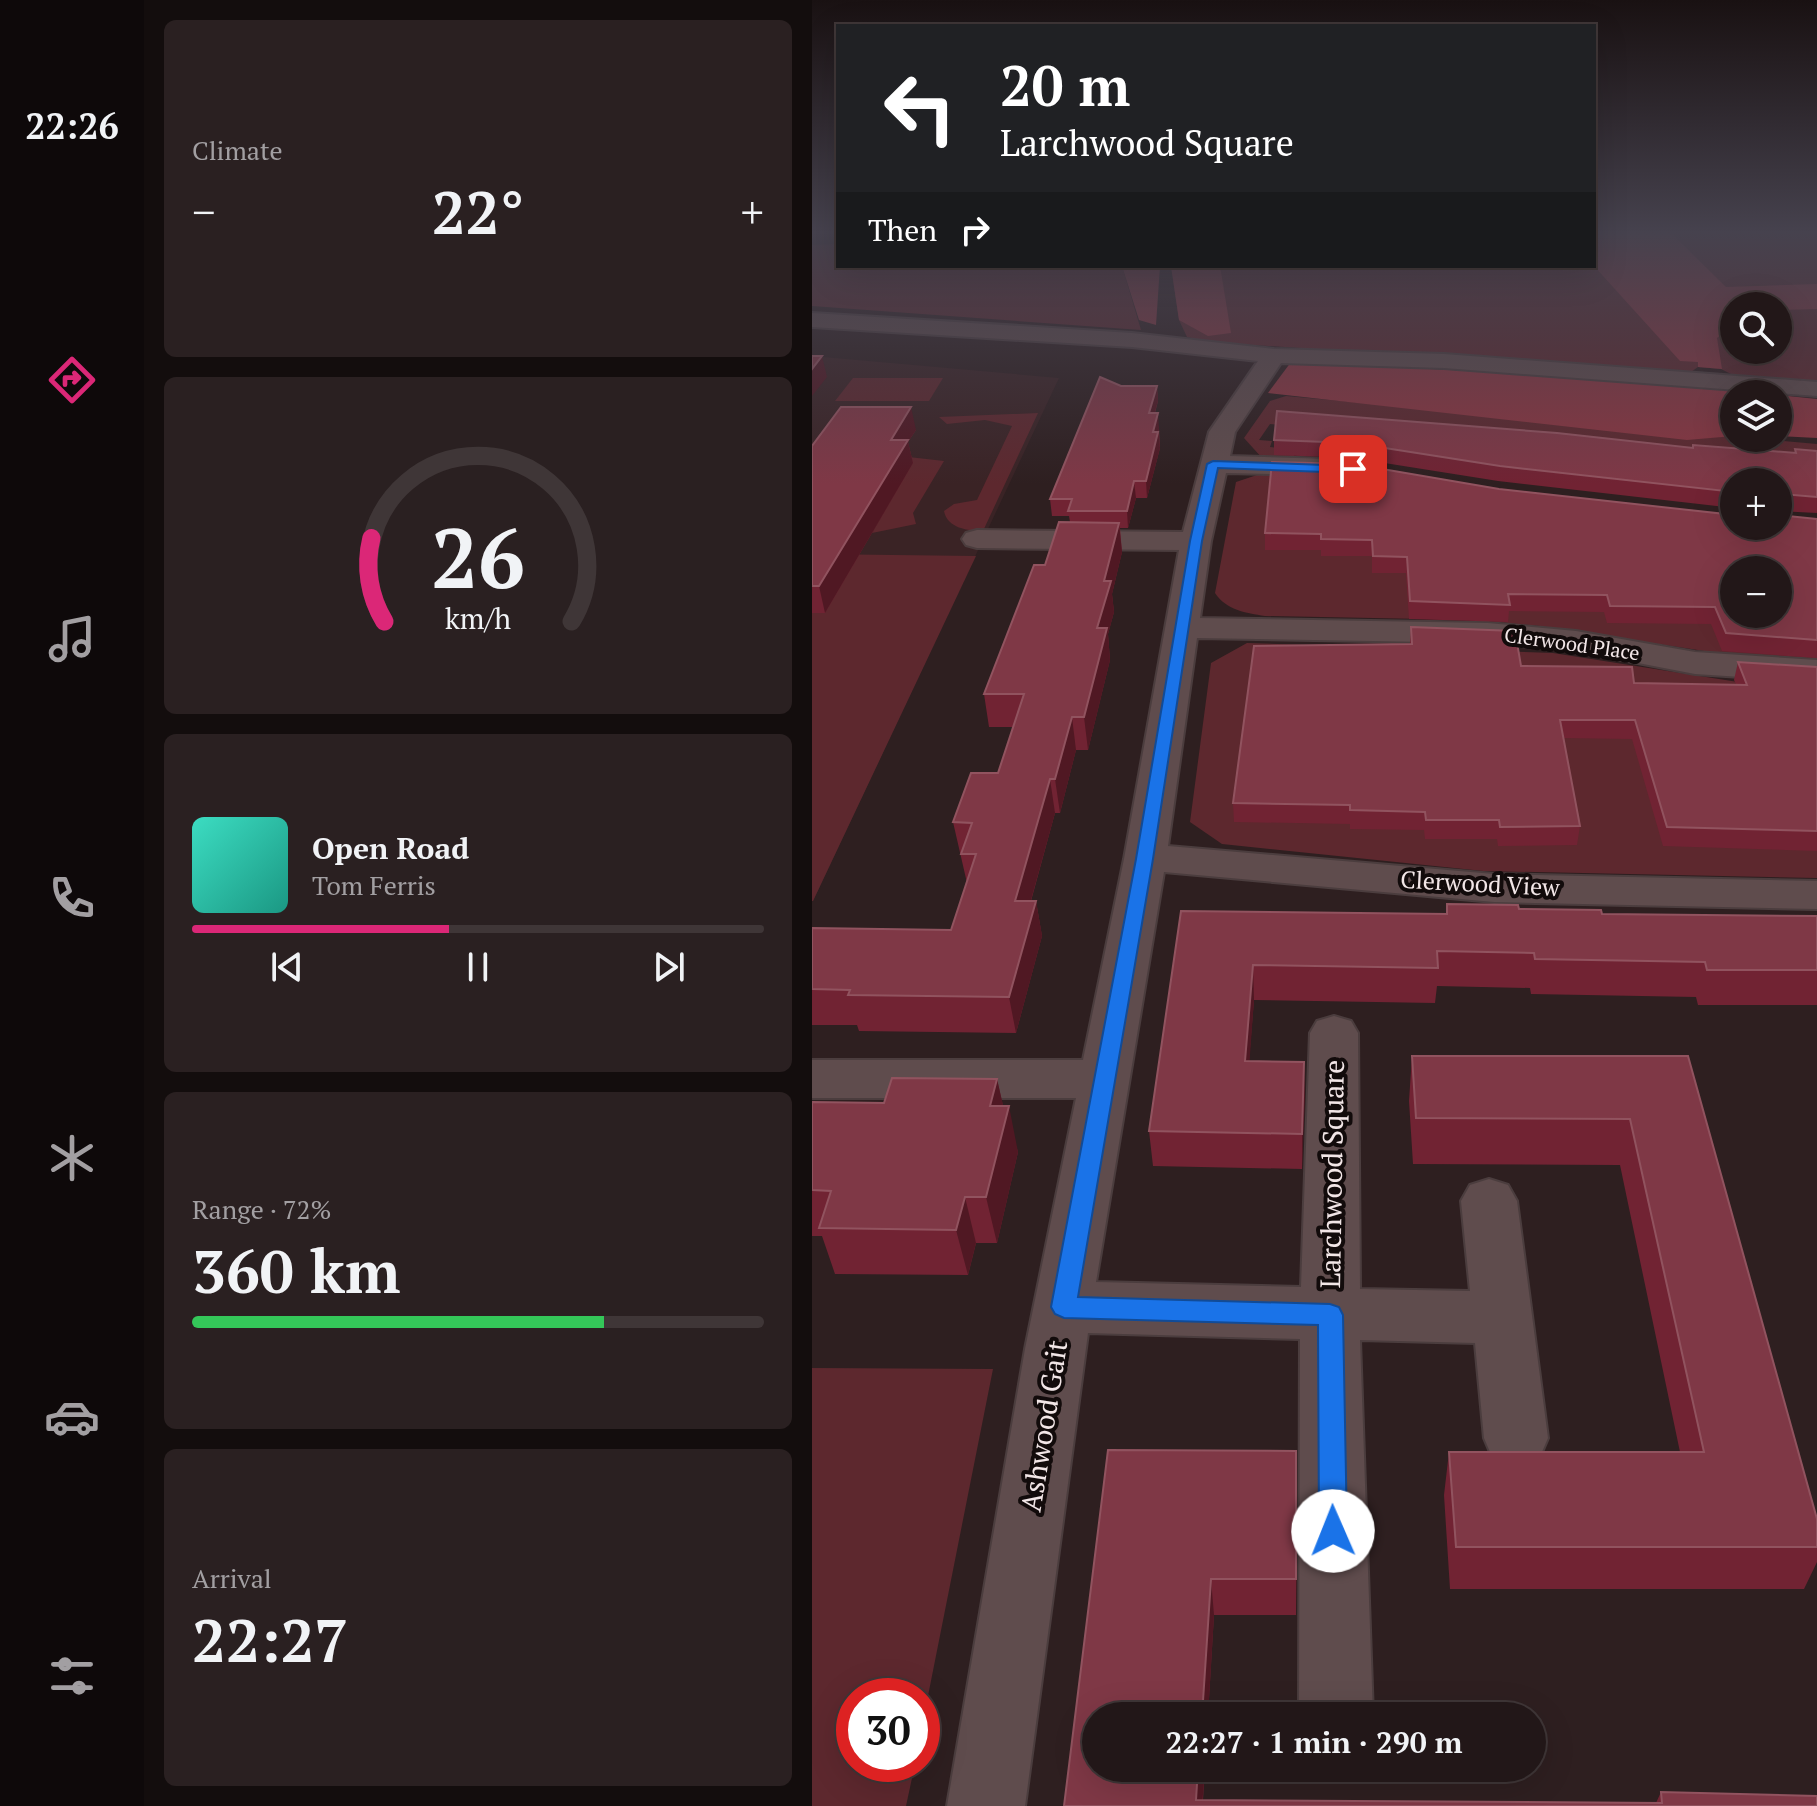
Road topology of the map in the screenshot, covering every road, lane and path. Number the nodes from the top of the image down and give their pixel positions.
1 (812, 320) edge
2 (1274, 356) junction
3 (1817, 389) edge
4 (1213, 464) junction
5 (1353, 469) edge
6 (977, 539) dead end
7 (1196, 541) junction
8 (1183, 628) junction
9 (1817, 671) edge
10 (1145, 859) junction
11 (1817, 895) edge
12 (1334, 1033) dead end
13 (812, 1079) edge
14 (1103, 1079) junction
15 (1489, 1201) dead end
16 (1064, 1307) junction
17 (1330, 1315) junction
18 (1501, 1318) junction
19 (1516, 1438) dead end
20 (1336, 1702) edge
21 (986, 1806) edge

1 - 2 street
2 - 3 street
2 - 4 street, Ashwood Gait
4 - 5 street
4 - 7 street, Ashwood Gait
6 - 7 street
7 - 8 street, Ashwood Gait
8 - 9 street, Clerwood Place
8 - 10 street, Ashwood Gait
10 - 11 street, Clerwood View
10 - 14 street, Ashwood Gait
12 - 17 street, Larchwood Square
13 - 14 street
14 - 16 street, Ashwood Gait
15 - 18 street
16 - 17 street, Larchwood Square
16 - 21 street, Ashwood Gait
17 - 18 street, Larchwood Square
17 - 20 street, Larchwood Square
18 - 19 street

